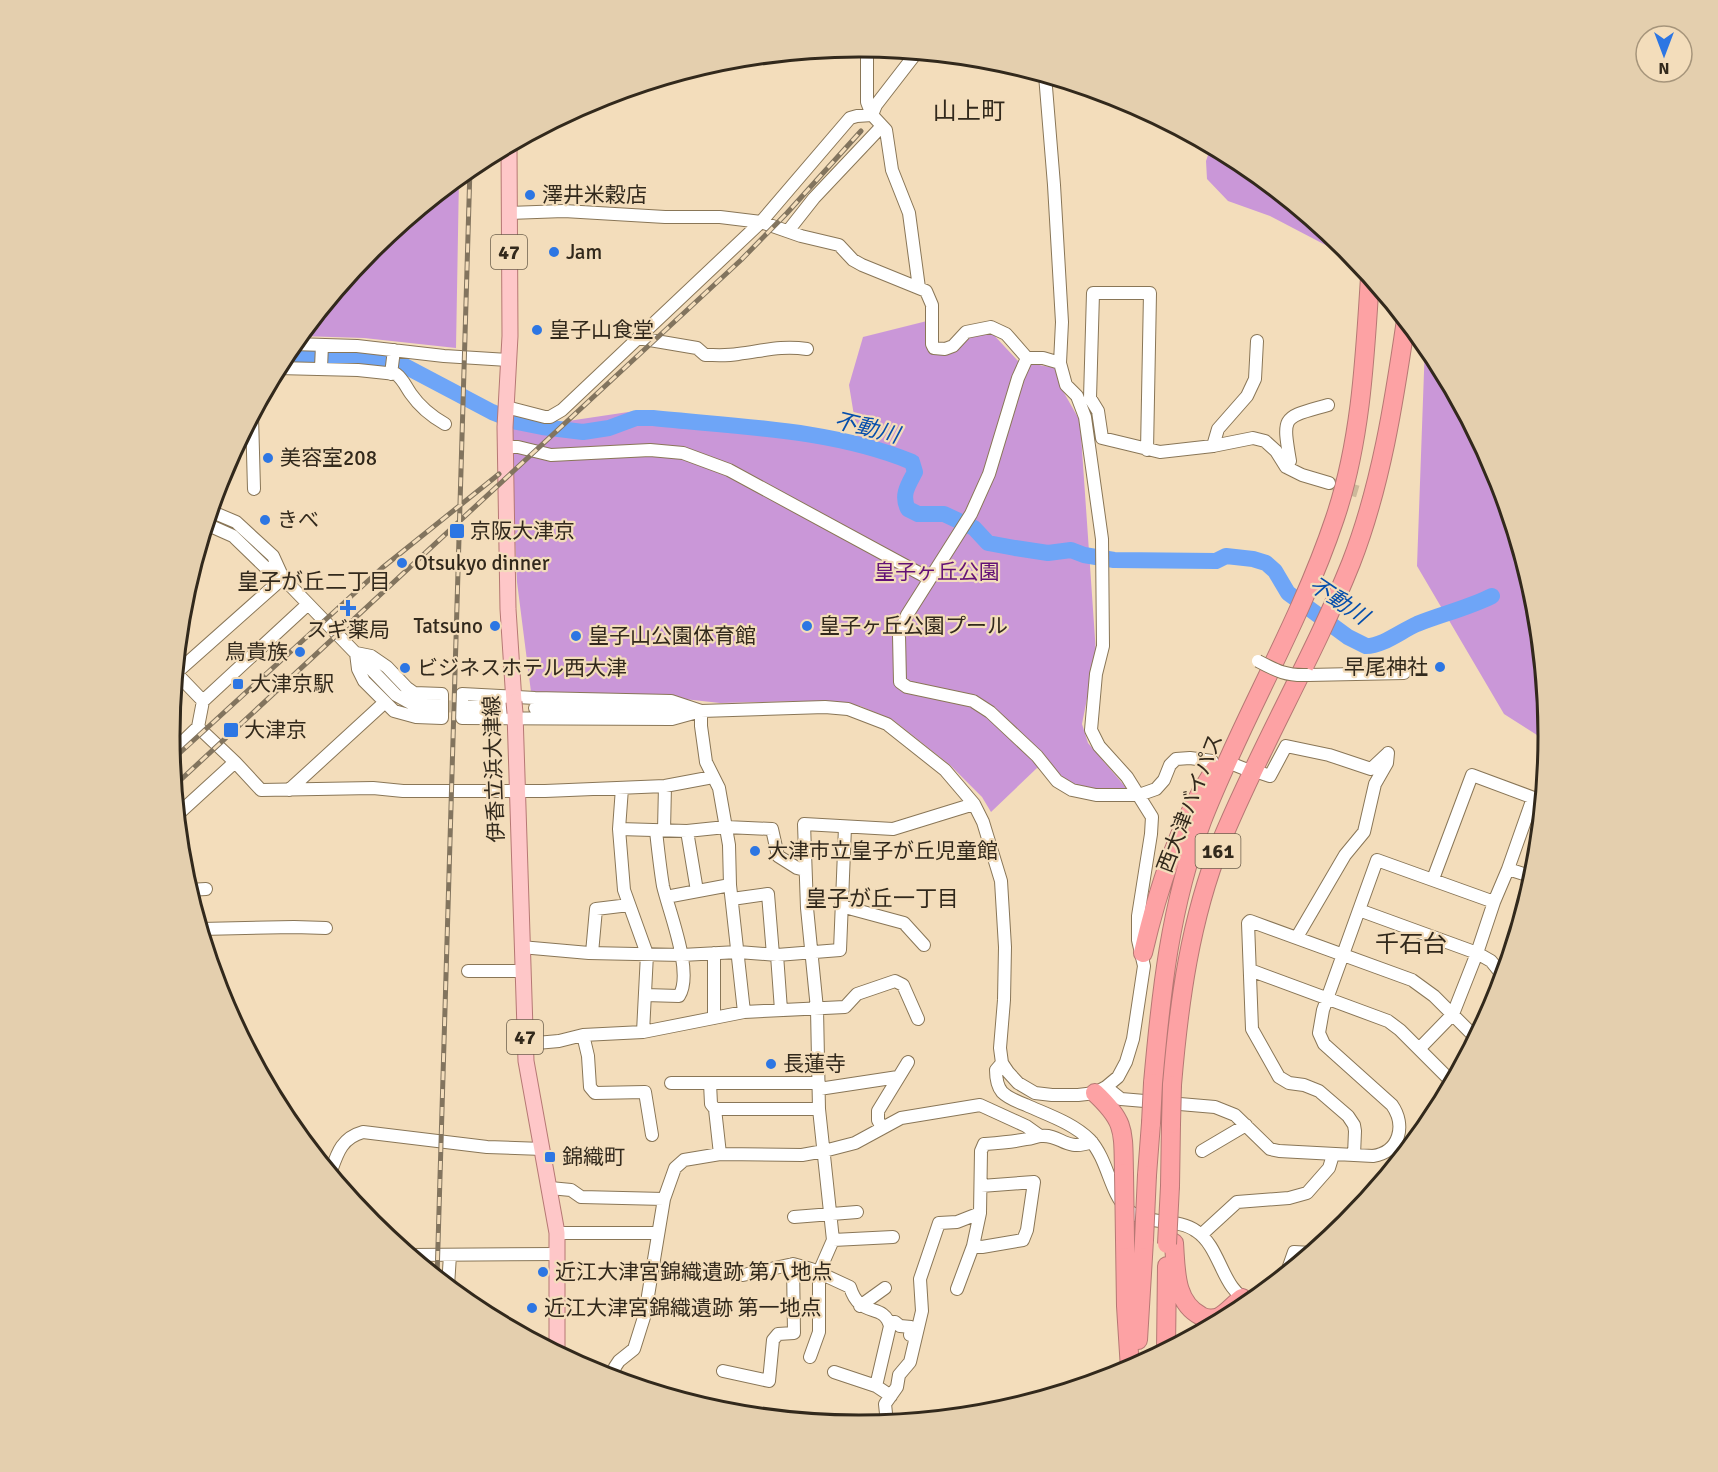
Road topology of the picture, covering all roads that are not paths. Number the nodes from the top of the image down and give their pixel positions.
1 (867, 57) edge
2 (912, 59) edge
3 (1046, 83) edge
4 (872, 115) junction
5 (882, 126) junction
6 (509, 154) edge
7 (509, 213) junction
8 (761, 222) junction
9 (788, 231) junction
10 (919, 288) junction
11 (1369, 288) edge
12 (1404, 331) edge
13 (638, 338) junction
14 (1257, 341) dead end
15 (305, 344) edge
16 (322, 345) junction
17 (807, 349) dead end
18 (394, 350) junction
19 (1027, 358) junction
20 (508, 360) junction
21 (1060, 363) junction
22 (288, 368) edge
23 (321, 368) junction
24 (391, 374) junction
25 (1090, 392) junction
26 (1077, 396) junction
27 (1328, 405) dead end
28 (506, 408) junction
29 (445, 424) dead end
30 (252, 431) edge
31 (1213, 446) junction
32 (506, 447) junction
33 (1147, 450) junction
34 (1286, 467) junction
35 (1329, 483) tunnel mouth
36 (254, 489) dead end
37 (218, 514) edge
38 (213, 527) edge
39 (283, 578) junction
40 (930, 579) junction
41 (308, 604) junction
42 (356, 653) junction
43 (1258, 661) dead end
44 (184, 667) edge
45 (1404, 673) dead end
46 (182, 679) edge
47 (203, 701) junction
48 (384, 703) junction
49 (439, 706) tunnel mouth
50 (467, 707) tunnel mouth
51 (513, 707) junction
52 (535, 708) dead end
53 (701, 711) junction
54 (1245, 723) junction
55 (198, 727) junction
56 (180, 744) edge
57 (1212, 761) dead end
58 (235, 762) junction
59 (1261, 773) dead end
60 (713, 777) junction
61 (665, 786) junction
62 (622, 788) junction
63 (289, 790) junction
64 (516, 791) junction
65 (1139, 795) junction
66 (1535, 799) edge
67 (974, 804) junction
68 (184, 808) edge
69 (1534, 810) edge
70 (726, 827) junction
71 (845, 827) junction
72 (619, 829) junction
73 (660, 830) junction
74 (687, 831) junction
75 (1508, 868) junction
76 (805, 870) junction
77 (1524, 874) edge
78 (1433, 879) junction
79 (730, 885) junction
80 (198, 889) edge
81 (206, 889) dead end
82 (697, 891) junction
83 (666, 897) junction
84 (732, 899) junction
85 (1494, 902) junction
86 (629, 905) junction
87 (841, 906) junction
88 (1359, 910) junction
89 (326, 928) dead end
90 (208, 929) edge
91 (1297, 937) junction
92 (924, 945) dead end
93 (521, 947) junction
94 (812, 951) junction
95 (738, 952) junction
96 (592, 953) junction
97 (714, 953) junction
98 (1143, 953) junction
99 (1477, 953) junction
100 (647, 954) junction
101 (1343, 954) junction
102 (682, 955) junction
103 (775, 955) junction
104 (1497, 968) edge
105 (1250, 970) junction
106 (468, 971) dead end
107 (522, 971) junction
108 (645, 995) junction
109 (1327, 999) junction
110 (817, 1009) junction
111 (781, 1011) junction
112 (744, 1012) junction
113 (1453, 1014) junction
114 (714, 1018) junction
115 (918, 1019) dead end
116 (643, 1032) junction
117 (1470, 1032) edge
118 (583, 1035) junction
119 (525, 1044) junction
120 (1419, 1049) junction
121 (908, 1062) dead end
122 (1002, 1063) junction
123 (898, 1077) junction
124 (1447, 1077) edge
125 (671, 1083) dead end
126 (710, 1083) junction
127 (819, 1086) junction
128 (1100, 1090) junction
129 (715, 1109) junction
130 (819, 1109) junction
131 (1246, 1125) junction
132 (882, 1128) junction
133 (652, 1135) dead end
134 (1040, 1136) junction
135 (1092, 1142) junction
136 (543, 1149) junction
137 (824, 1151) junction
138 (1202, 1151) dead end
139 (720, 1154) junction
140 (1333, 1155) junction
141 (1354, 1155) junction
142 (334, 1165) edge
143 (981, 1186) junction
144 (550, 1188) junction
145 (664, 1199) junction
146 (857, 1212) dead end
147 (980, 1213) junction
148 (831, 1214) junction
149 (794, 1217) dead end
150 (557, 1233) junction
151 (658, 1233) junction
152 (1201, 1235) junction
153 (893, 1238) dead end
154 (833, 1240) junction
155 (1171, 1243) junction
156 (973, 1246) junction
157 (558, 1254) junction
158 (422, 1255) edge
159 (450, 1256) junction
160 (793, 1264) junction
161 (695, 1271) dead end
162 (819, 1272) junction
163 (448, 1276) edge
164 (885, 1287) dead end
165 (957, 1289) dead end
166 (1240, 1298) edge
167 (860, 1306) junction
168 (1208, 1318) edge
169 (889, 1323) junction
170 (917, 1334) junction
171 (1166, 1341) edge
172 (557, 1344) edge
173 (1138, 1355) edge
174 (810, 1357) dead end
175 (1129, 1358) edge
176 (615, 1369) edge
177 (723, 1371) dead end
178 (834, 1372) dead end
179 (876, 1386) junction
180 (891, 1396) junction
181 (886, 1414) edge

1 - 4 street
2 - 4 street
3 - 21 street
4 - 5 street
4 - 8 street
5 - 9 street
5 - 10 street
6 - 7 main road, 伊香立浜大津線 / 47
7 - 8 street
7 - 20 main road, 伊香立浜大津線 / 47
8 - 9 street
8 - 13 street
9 - 10 street
10 - 19 street
11 - 54 highway, 西大津バイパス / 161
12 - 155 highway, 西大津バイパス / 161, bridge
13 - 17 street
13 - 28 street
14 - 31 street
15 - 16 street
16 - 18 street
16 - 23 street
18 - 20 street
18 - 24 street
19 - 21 street
19 - 40 street
20 - 28 main road, 伊香立浜大津線 / 47
21 - 26 street
22 - 23 street
23 - 24 street
24 - 29 street
25 - 26 street
25 - 33 street
25 - 33 street
26 - 65 street
27 - 34 street
28 - 32 main road, 伊香立浜大津線 / 47
30 - 36 street
31 - 33 street
31 - 34 street
32 - 40 street
32 - 51 main road, 伊香立浜大津線 / 47
34 - 35 street
37 - 39 street
38 - 39 street
39 - 41 street
39 - 44 street
40 - 65 street
41 - 42 street
41 - 47 street
42 - 48 street
42 - 48 street
42 - 49 street
43 - 45 street, bridge
46 - 47 street
47 - 55 street
48 - 63 street
50 - 51 street
51 - 53 street
51 - 53 street
51 - 64 main road, 伊香立浜大津線 / 47
52 - 53 street
53 - 60 street
53 - 67 street
54 - 98 highway
54 - 173 highway, 西大津バイパス / 161, bridge
55 - 56 street
55 - 58 street
57 - 65 street
58 - 63 street
58 - 68 street
59 - 91 street
60 - 61 street
60 - 70 street
61 - 62 street
61 - 73 street
62 - 64 street
62 - 72 street
63 - 64 street
64 - 93 main road, 伊香立浜大津線 / 47
65 - 98 street
66 - 78 street
67 - 71 street
67 - 122 street
69 - 75 street
70 - 74 street
70 - 76 street
70 - 79 street
71 - 76 street
71 - 87 street
72 - 73 street
72 - 86 street
73 - 74 street
73 - 83 street
74 - 82 street
75 - 77 street
75 - 85 street
76 - 94 street
78 - 85 street
78 - 88 street
79 - 82 street
79 - 84 street
80 - 81 street
82 - 83 street
83 - 102 street
84 - 95 street
84 - 103 street
85 - 99 street
86 - 96 street
86 - 100 street
87 - 92 street
87 - 94 street
88 - 99 street
88 - 101 street
89 - 90 street
91 - 101 street
91 - 105 street
93 - 96 street
93 - 107 main road, 伊香立浜大津線 / 47
94 - 103 street
94 - 110 street
95 - 97 street
95 - 103 street
95 - 112 street
96 - 100 street
97 - 102 street
97 - 114 street
98 - 128 street
99 - 104 street
99 - 113 street
100 - 102 street
100 - 108 street
101 - 109 street
101 - 113 street
102 - 108 street
103 - 111 street
105 - 109 street
105 - 141 street
106 - 107 street
107 - 119 main road, 伊香立浜大津線 / 47
108 - 116 street
109 - 120 street
109 - 141 street
110 - 111 street
110 - 115 street
110 - 127 street
111 - 112 street
112 - 114 street
113 - 117 street
113 - 120 street
114 - 116 street
116 - 118 street
118 - 119 street
118 - 133 street
119 - 136 main road, 伊香立浜大津線 / 47
120 - 124 street
121 - 123 street
122 - 128 street
122 - 135 street
123 - 127 street
123 - 132 street
125 - 126 street
126 - 127 street
126 - 129 street
127 - 130 street
128 - 131 street
128 - 175 highway, bridge
129 - 130 street
129 - 139 street
130 - 137 street
131 - 138 street
131 - 140 street
132 - 134 street
132 - 137 street
134 - 135 street
134 - 143 street
135 - 152 street
136 - 142 street
136 - 144 main road, 伊香立浜大津線 / 47
137 - 139 street
137 - 148 street
139 - 145 street
140 - 141 street
140 - 152 street
143 - 147 street
143 - 156 street
144 - 145 street
144 - 150 main road, 伊香立浜大津線 / 47
145 - 151 street
146 - 148 street
147 - 156 street
147 - 170 street
148 - 149 street
148 - 154 street
150 - 151 street
150 - 157 main road, 伊香立浜大津線 / 47
151 - 176 street
152 - 166 street
153 - 154 street
154 - 162 street
155 - 168 highway
155 - 171 highway, 西大津バイパス / 161
156 - 165 street
157 - 159 street
157 - 172 main road, 伊香立浜大津線 / 47
158 - 159 street
159 - 163 street
160 - 161 street
160 - 162 street
160 - 177 street
162 - 167 street
162 - 174 street
164 - 167 street
167 - 169 street
169 - 170 street
169 - 179 street
170 - 180 street
178 - 179 street
179 - 180 street
180 - 181 street

